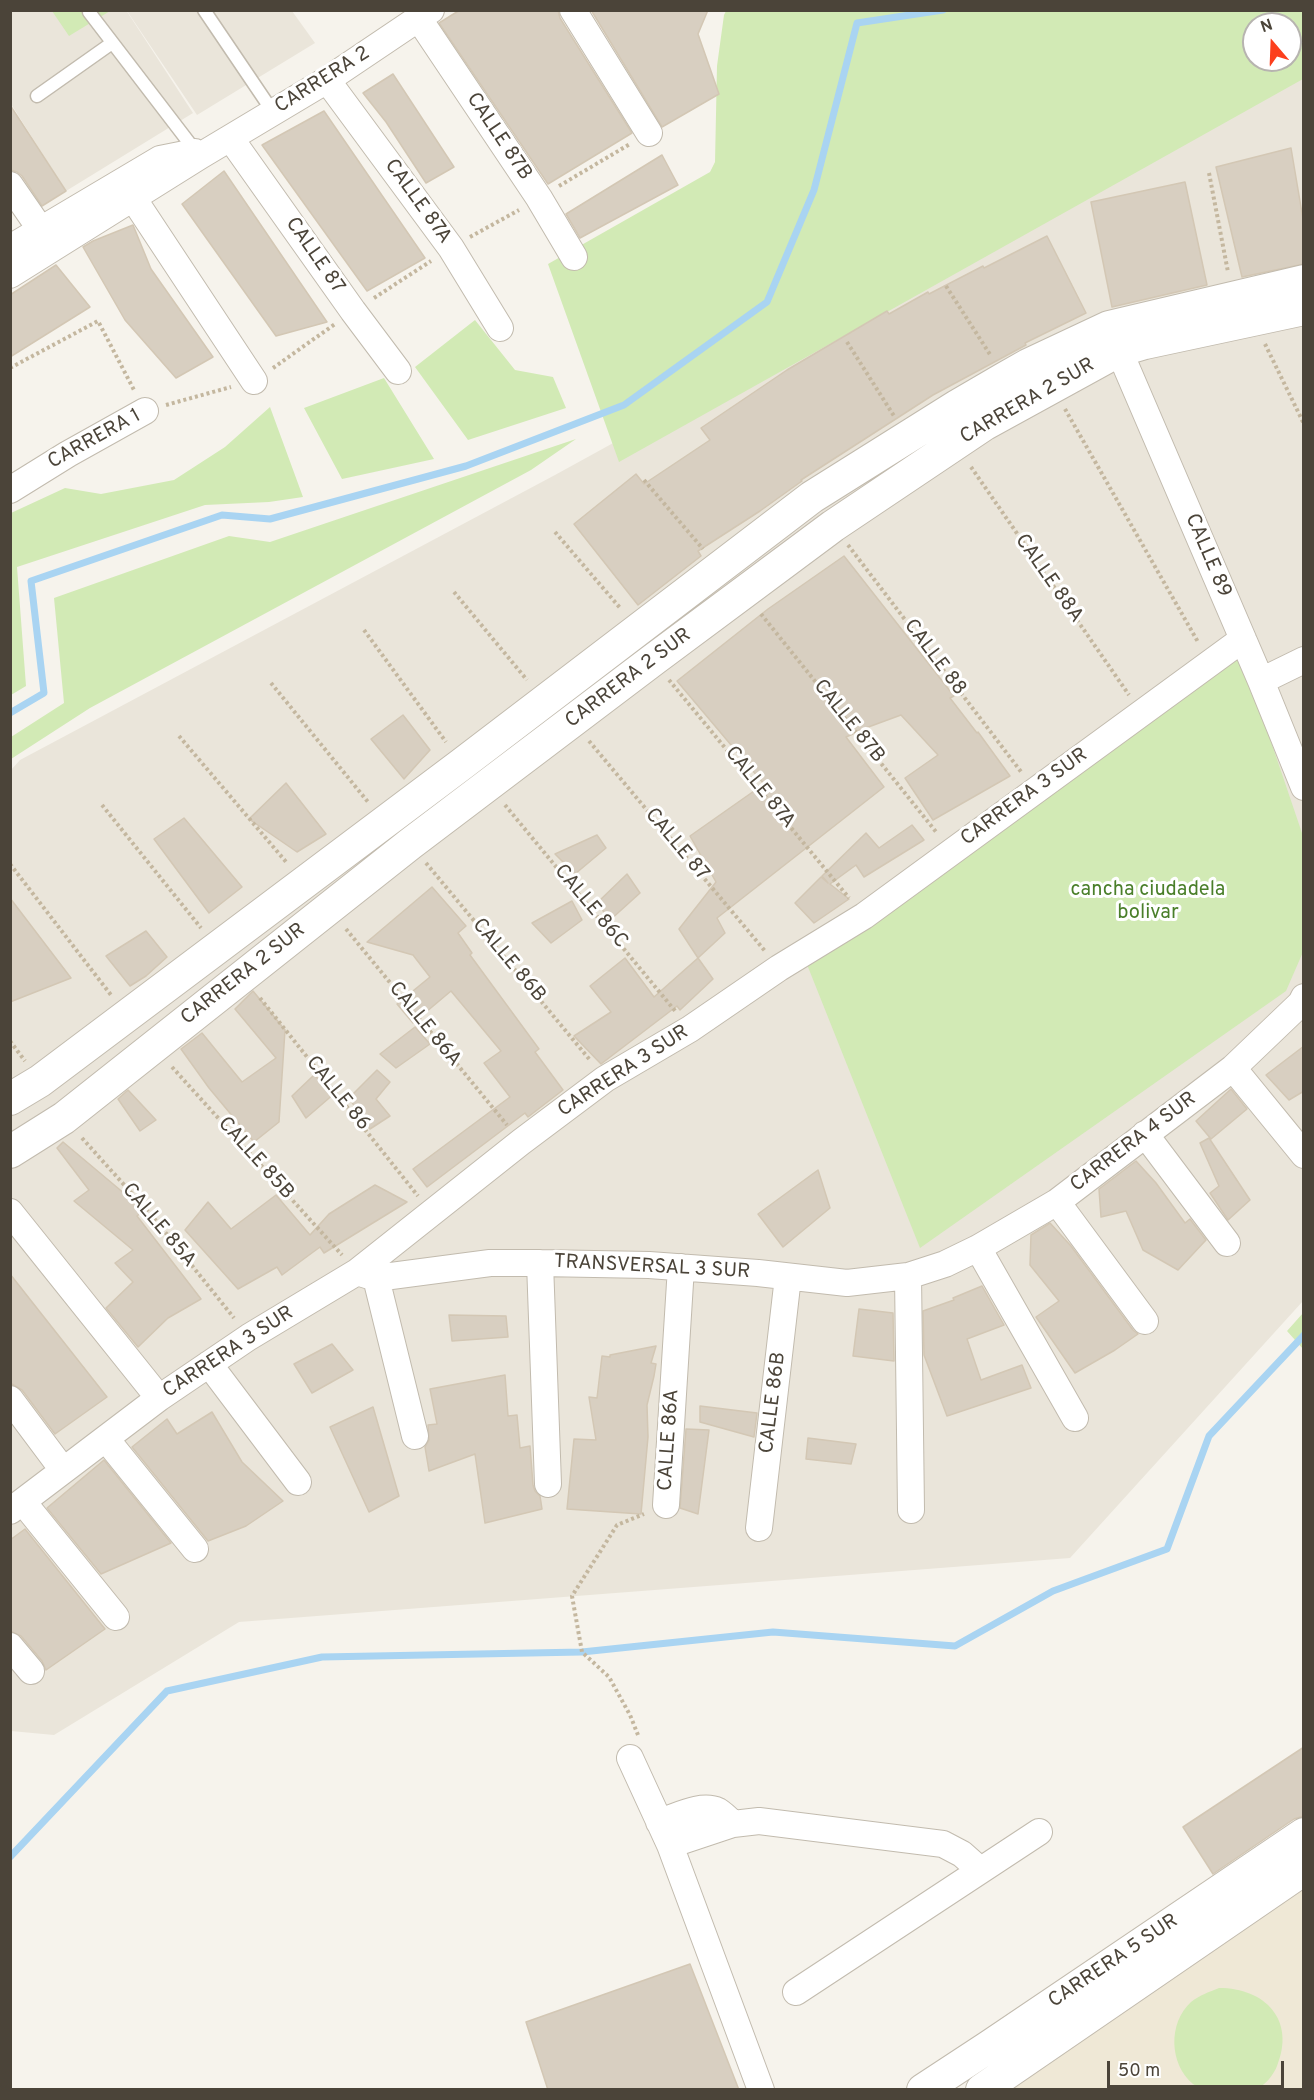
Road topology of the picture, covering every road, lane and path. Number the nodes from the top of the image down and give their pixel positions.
1 (204, 10) edge
2 (573, 10) edge
3 (89, 12) dead end
4 (425, 14) edge
5 (112, 43) junction
6 (327, 80) junction
7 (37, 96) dead end
8 (273, 112) junction
9 (649, 133) dead end
10 (210, 149) junction
11 (1209, 173) dead end
12 (10, 185) edge
13 (133, 198) junction
14 (41, 230) junction
15 (10, 248) edge
16 (574, 257) dead end
17 (10, 275) edge
18 (1304, 281) edge
19 (946, 286) dead end
20 (1233, 297) junction
21 (1304, 309) edge
22 (1254, 320) junction
23 (500, 328) dead end
24 (1113, 339) junction
25 (847, 342) dead end
26 (10, 368) edge
27 (398, 371) dead end
28 (1005, 378) junction
29 (254, 381) joint
30 (1053, 387) junction
31 (145, 411) junction
32 (1304, 424) edge
33 (907, 438) junction
34 (955, 444) junction
35 (855, 470) junction
36 (644, 480) dead end
37 (10, 489) edge
38 (874, 498) junction
39 (833, 526) junction
40 (555, 532) dead end
41 (719, 568) junction
42 (454, 592) dead end
43 (743, 593) junction
44 (364, 630) dead end
45 (639, 630) junction
46 (1243, 639) junction
47 (653, 660) junction
48 (1304, 660) edge
49 (1210, 664) junction
50 (1261, 681) junction
51 (271, 683) dead end
52 (545, 701) junction
53 (1142, 713) junction
54 (573, 722) junction
55 (179, 736) dead end
56 (462, 764) junction
57 (437, 783) junction
58 (489, 786) junction
59 (1304, 787) edge
60 (1035, 791) junction
61 (102, 805) dead end
62 (458, 809) junction
63 (383, 822) junction
64 (410, 844) junction
65 (952, 852) junction
66 (10, 864) edge
67 (303, 882) junction
68 (329, 907) junction
69 (864, 916) junction
70 (217, 947) junction
71 (779, 968) junction
72 (242, 976) junction
73 (1303, 1002) edge
74 (126, 1015) junction
75 (690, 1029) junction
76 (153, 1046) junction
77 (1233, 1068) junction
78 (605, 1079) junction
79 (10, 1099) edge
80 (64, 1118) junction
81 (1145, 1134) junction
82 (521, 1142) junction
83 (10, 1152) edge
84 (1304, 1155) edge
85 (1056, 1202) junction
86 (10, 1212) edge
87 (431, 1212) junction
88 (1227, 1243) dead end
89 (978, 1248) junction
90 (540, 1263) junction
91 (945, 1264) joint
92 (681, 1267) junction
93 (367, 1275) junction
94 (908, 1276) junction
95 (788, 1277) junction
96 (1145, 1321) dead end
97 (249, 1337) junction
98 (209, 1364) junction
99 (159, 1398) junction
100 (10, 1399) edge
101 (1075, 1418) dead end
102 (415, 1436) dead end
103 (106, 1439) junction
104 (63, 1470) junction
105 (298, 1482) dead end
106 (548, 1484) dead end
107 (666, 1505) joint
108 (17, 1507) edge
109 (911, 1510) dead end
110 (759, 1528) dead end
111 (195, 1549) dead end
112 (116, 1617) dead end
113 (10, 1646) edge
114 (31, 1671) dead end
115 (635, 1747) joint
116 (659, 1822) junction
117 (733, 1824) junction
118 (1039, 1832) dead end
119 (1304, 1834) edge
120 (670, 1845) junction
121 (1304, 1869) edge
122 (980, 1870) junction
123 (796, 1992) dead end
124 (761, 2090) edge
125 (923, 2090) edge
126 (982, 2090) edge

1 - 8 lane
2 - 9 street
3 - 5 lane
4 - 6 street, CARRERA 2
4 - 16 street, CALLE 87B
5 - 7 lane
5 - 10 lane
6 - 8 street, CARRERA 2
6 - 23 street, CALLE 87A
8 - 10 street, CARRERA 2
10 - 13 street, CARRERA 2
10 - 14 street, CARRERA 2
10 - 27 street, CALLE 87
11 - 20 path
12 - 14 street
13 - 17 street, CARRERA 2
13 - 29 street
14 - 15 street, CARRERA 2
18 - 20 street, CARRERA 2 SUR
19 - 28 path
20 - 24 street, CARRERA 2 SUR
21 - 22 street, CARRERA 2 SUR
22 - 24 street, CARRERA 2 SUR
22 - 32 path
24 - 28 street, CARRERA 2 SUR
24 - 30 street, CARRERA 2 SUR
24 - 46 street, CALLE 89
25 - 33 path
26 - 31 path
28 - 33 street, CARRERA 2 SUR
29 - 31 path, CARRERA 1
30 - 34 street, CARRERA 2 SUR
30 - 49 path
31 - 37 street, CARRERA 1
33 - 35 street, CARRERA 2 SUR
34 - 38 street, CARRERA 2 SUR
34 - 53 path, CALLE 88A
35 - 38 street
35 - 41 street, CARRERA 2 SUR
36 - 41 path
38 - 39 street, CARRERA 2 SUR
39 - 43 street, CARRERA 2 SUR
39 - 60 path, CALLE 88
40 - 45 path
41 - 45 street, CARRERA 2 SUR
42 - 52 path
43 - 47 street, CARRERA 2 SUR
43 - 65 path, CALLE 87B
44 - 56 path
45 - 52 street, CARRERA 2 SUR
46 - 49 street, CARRERA 3 SUR
46 - 50 street, CALLE 89
47 - 54 street, CARRERA 2 SUR
47 - 69 path, CALLE 87A
48 - 50 street
49 - 53 street, CARRERA 3 SUR
50 - 59 street, CALLE 89
51 - 63 path
52 - 56 street, CARRERA 2 SUR
53 - 60 street, CARRERA 3 SUR
54 - 58 street, CARRERA 2 SUR
54 - 71 path, CALLE 87
55 - 67 path
56 - 57 street, CARRERA 2 SUR
57 - 62 street
57 - 63 street, CARRERA 2 SUR
58 - 62 street, CARRERA 2 SUR
58 - 75 path, CALLE 86C
60 - 65 street, CARRERA 3 SUR
61 - 70 path
62 - 64 street, CARRERA 2 SUR
63 - 67 street, CARRERA 2 SUR
64 - 68 street, CARRERA 2 SUR
64 - 78 path, CALLE 86B
65 - 69 street, CARRERA 3 SUR
66 - 74 path
67 - 70 street, CARRERA 2 SUR
68 - 72 street, CARRERA 2 SUR
68 - 82 path, CALLE 86A
69 - 71 street, CARRERA 3 SUR
70 - 74 street, CARRERA 2 SUR
71 - 75 street, CARRERA 3 SUR
72 - 76 street, CARRERA 2 SUR
72 - 87 path, CALLE 86
73 - 77 street, CARRERA 4 SUR
74 - 79 street, CARRERA 2 SUR
75 - 78 street, CARRERA 3 SUR
76 - 80 street, CARRERA 2 SUR
76 - 93 path, CALLE 85B
77 - 81 street, CARRERA 4 SUR
77 - 84 street
78 - 82 street, CARRERA 3 SUR
80 - 83 street, CARRERA 2 SUR
80 - 97 path, CALLE 85A
81 - 85 street, CARRERA 4 SUR
81 - 88 street
82 - 87 street, CARRERA 3 SUR
85 - 89 street, CARRERA 4 SUR
85 - 96 street
86 - 99 street
87 - 93 street, CARRERA 3 SUR
89 - 91 street, CARRERA 4 SUR
89 - 101 street
90 - 92 street, TRANSVERSAL 3 SUR
90 - 93 street, TRANSVERSAL 3 SUR
90 - 106 street
91 - 94 street, TRANSVERSAL 3 SUR
92 - 95 street, TRANSVERSAL 3 SUR
92 - 107 street, CALLE 86A
93 - 97 street, CARRERA 3 SUR
93 - 102 street
94 - 95 street, TRANSVERSAL 3 SUR
94 - 109 street
95 - 110 street, CALLE 86B
97 - 98 street, CARRERA 3 SUR
98 - 99 street, CARRERA 3 SUR
98 - 105 street
99 - 103 street, CARRERA 3 SUR
100 - 104 street
103 - 104 street, CARRERA 3 SUR
103 - 111 street
104 - 108 street, CARRERA 3 SUR
107 - 115 path
108 - 112 street
113 - 114 street
115 - 116 street
116 - 117 street
116 - 120 street
117 - 120 street
117 - 122 street
118 - 122 street
119 - 125 street, CARRERA 5 SUR
120 - 124 street
121 - 126 street, CARRERA 5 SUR
122 - 123 street

